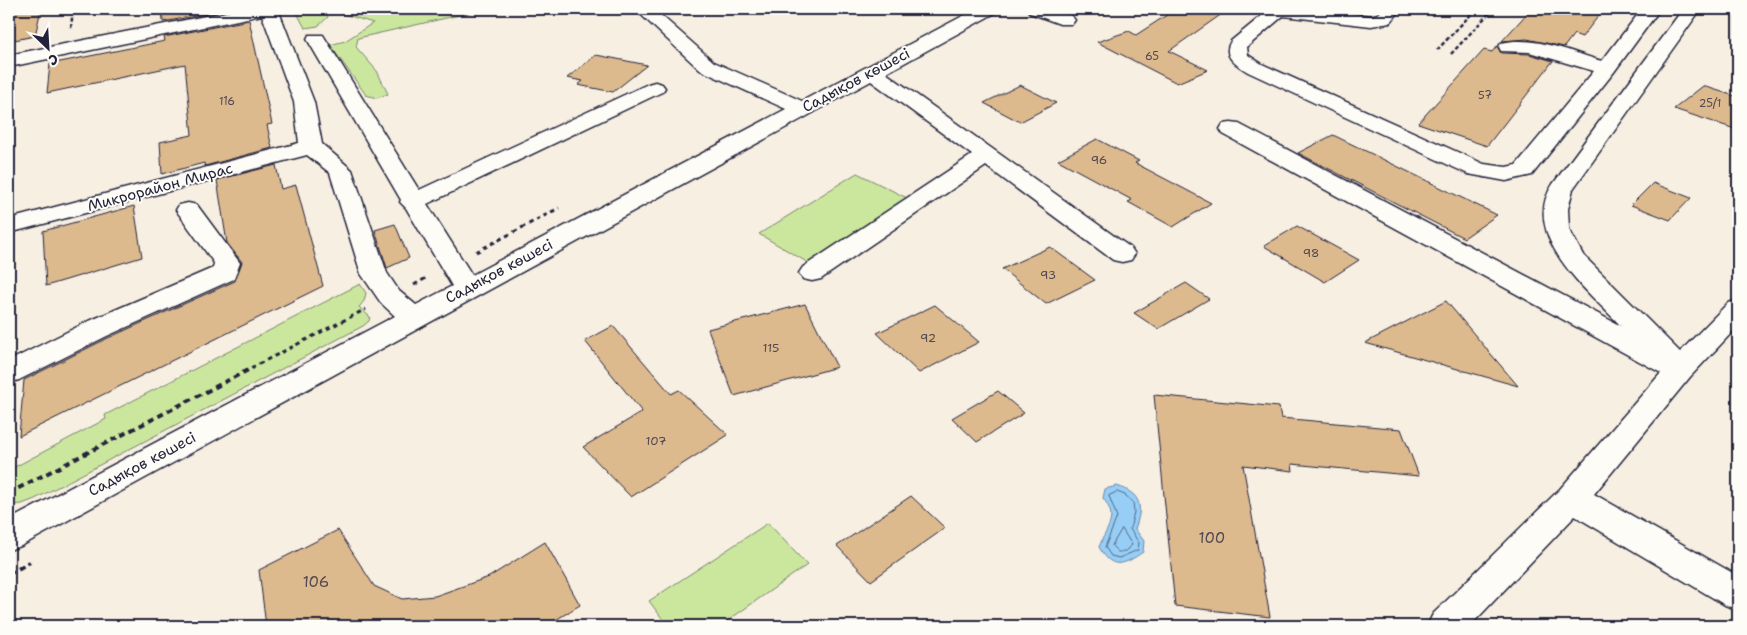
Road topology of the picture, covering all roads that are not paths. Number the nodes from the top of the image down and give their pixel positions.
1 (268, 9) edge
2 (644, 9) edge
3 (990, 9) edge
4 (1036, 9) edge
5 (1651, 9) edge
6 (1692, 9) edge
7 (1280, 10) edge
8 (1393, 10) dead end
9 (1066, 20) dead end
10 (316, 40) dead end
11 (1508, 47) dead end
12 (10, 66) edge
13 (1607, 68) junction
14 (872, 72) junction
15 (656, 88) dead end
16 (803, 109) junction
17 (1231, 129) dead end
18 (310, 148) junction
19 (987, 155) junction
20 (412, 202) junction
21 (188, 210) dead end
22 (9, 226) edge
23 (1122, 254) dead end
24 (812, 273) dead end
25 (467, 288) junction
26 (1738, 309) edge
27 (414, 317) junction
28 (1680, 370) junction
29 (9, 373) edge
30 (1572, 498) junction
31 (9, 536) edge
32 (1738, 594) edge
33 (1446, 626) edge

1 - 12 street
1 - 18 street
2 - 16 street
3 - 14 street, Садықов көшесі
4 - 9 street
5 - 13 street
6 - 28 street
7 - 8 street
7 - 13 street
10 - 20 street
11 - 13 street
14 - 16 street, Садықов көшесі
14 - 19 street
15 - 20 street
16 - 25 street, Садықов көшесі
17 - 28 street
18 - 22 street, Микрорайон Мирас
18 - 27 street
19 - 23 street
19 - 24 street
20 - 25 street
21 - 29 street
25 - 27 street, Садықов көшесі
26 - 28 street
27 - 31 street, Садықов көшесі
28 - 30 street
30 - 32 street
30 - 33 street

